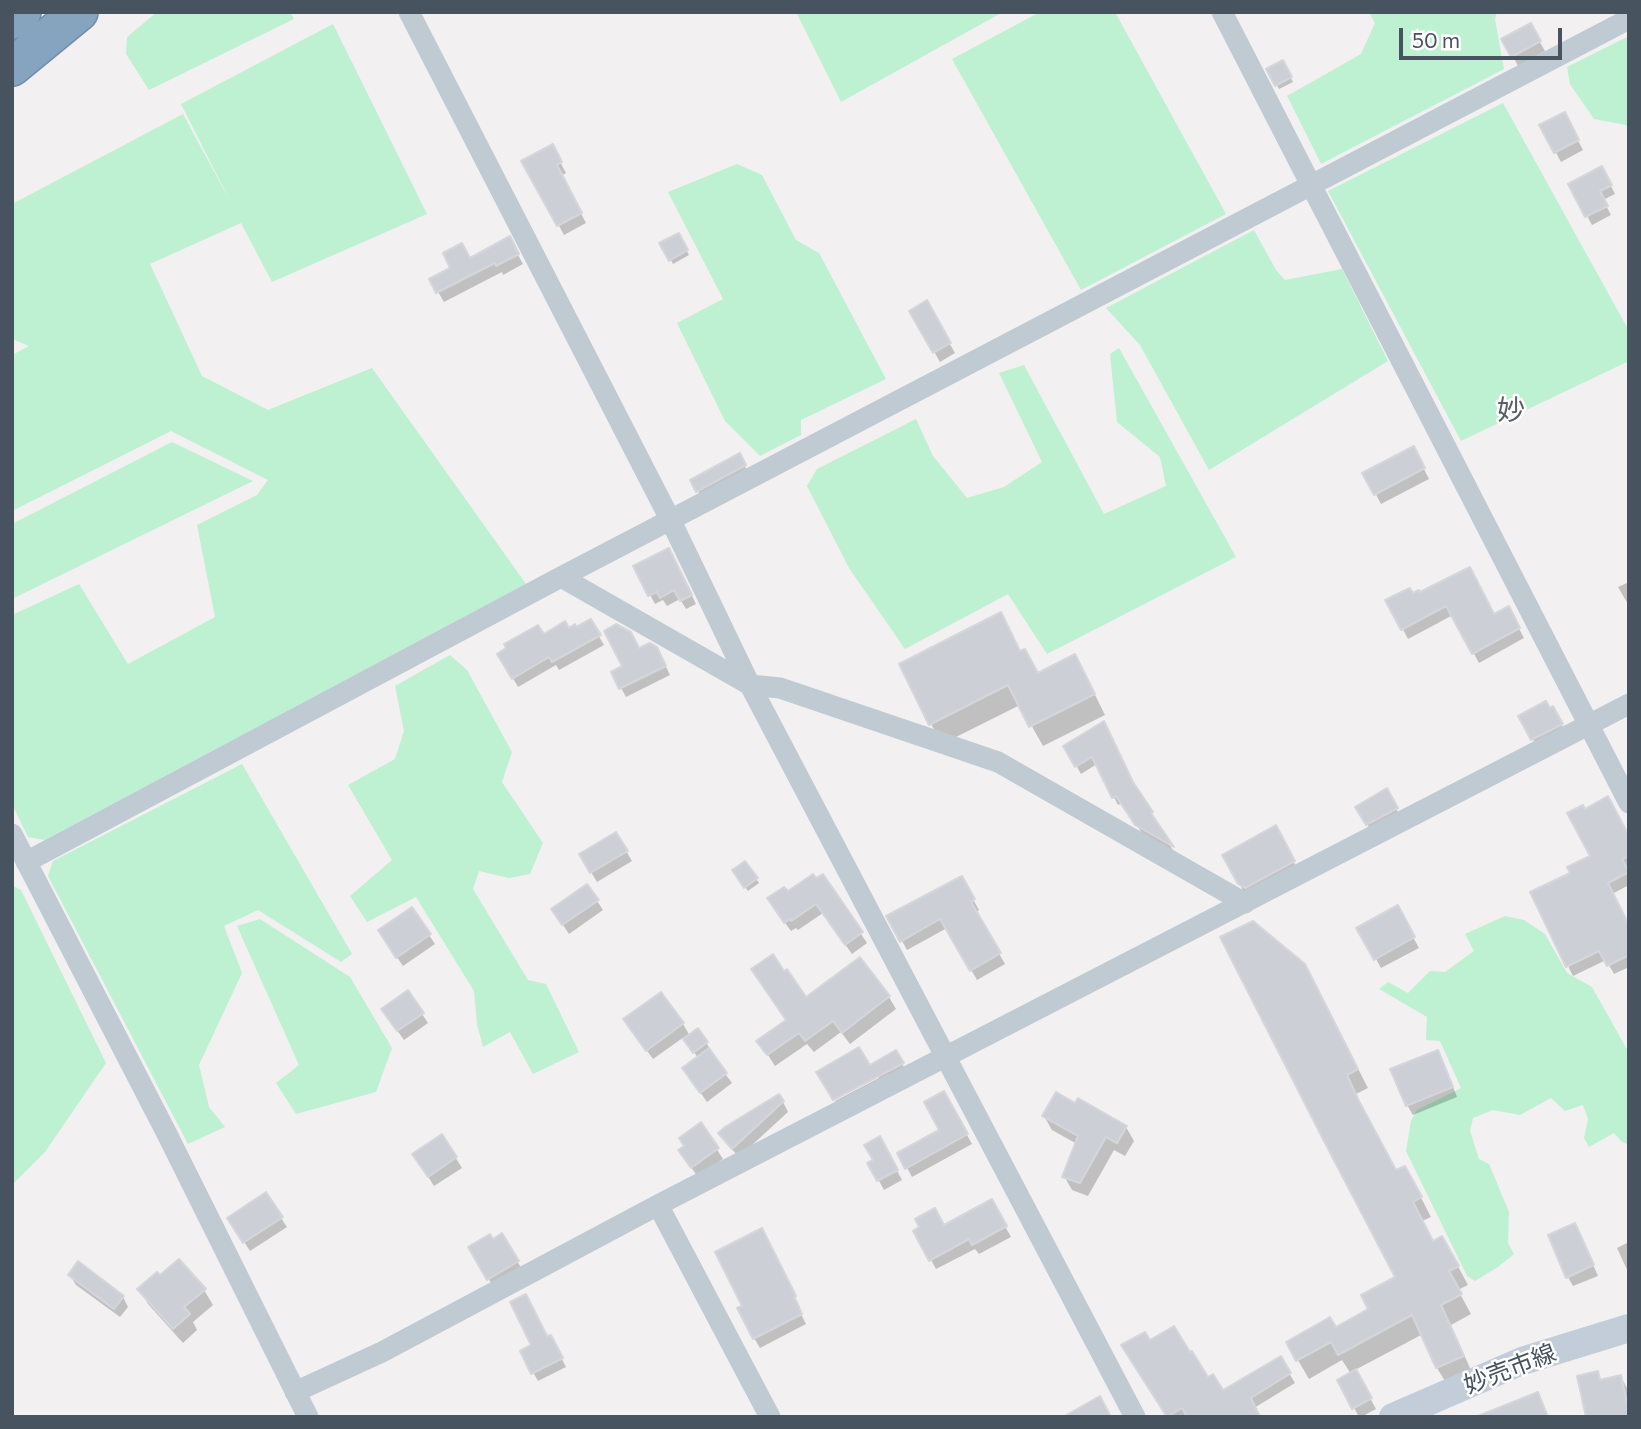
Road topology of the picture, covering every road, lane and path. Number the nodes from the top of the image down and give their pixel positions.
1 (22, 12) edge
2 (79, 12) edge
3 (409, 12) edge
4 (1222, 12) edge
5 (1629, 19) edge
6 (12, 20) edge
7 (12, 67) edge
8 (1312, 186) junction
9 (671, 521) junction
10 (561, 577) junction
11 (750, 685) junction
12 (1629, 704) edge
13 (1589, 724) junction
14 (1629, 803) edge
15 (12, 834) edge
16 (26, 862) junction
17 (1245, 903) junction
18 (945, 1058) junction
19 (658, 1205) junction
20 (1629, 1328) edge
21 (295, 1392) junction
22 (307, 1417) edge
23 (771, 1417) edge
24 (1135, 1417) edge
25 (1392, 1417) edge

1 - 6 highway
2 - 7 highway
3 - 9 street
4 - 8 street
5 - 8 street
8 - 9 street
8 - 13 street
9 - 10 street
9 - 11 street
10 - 11 street
10 - 16 street
11 - 17 street
11 - 18 street
12 - 13 street
13 - 14 street
13 - 17 street
15 - 16 street
16 - 21 street
17 - 18 street
18 - 19 street
18 - 24 street
19 - 21 street
19 - 23 street
20 - 25 main road, 妙売市線
21 - 22 street

